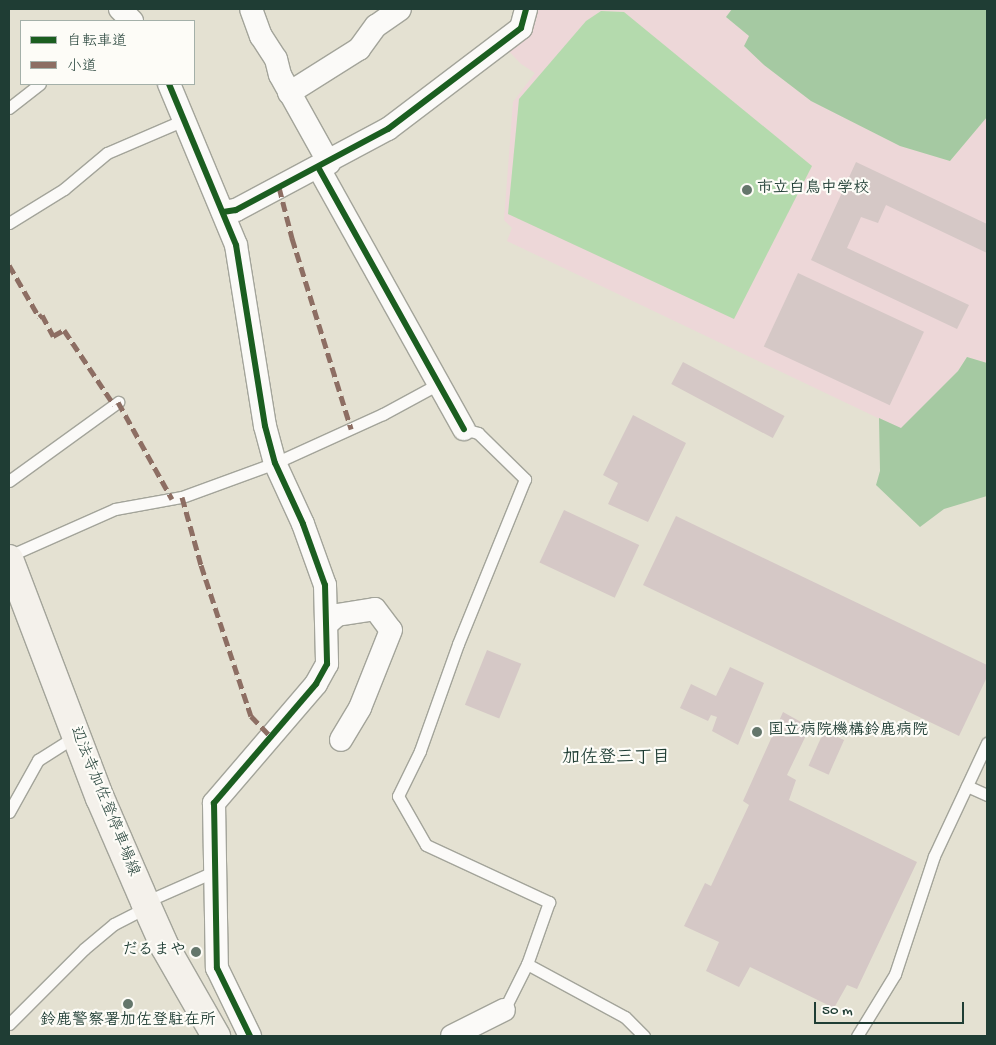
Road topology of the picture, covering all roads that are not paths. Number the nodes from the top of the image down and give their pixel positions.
1 (251, 9) edge
2 (400, 9) edge
3 (526, 9) edge
4 (39, 85) edge
5 (169, 85) edge
6 (289, 93) junction
7 (9, 108) edge
8 (184, 120) junction
9 (323, 165) junction
10 (224, 212) junction
11 (9, 223) edge
12 (440, 383) junction
13 (118, 402) dead end
14 (464, 429) joint
15 (275, 463) junction
16 (9, 481) edge
17 (9, 558) edge
18 (327, 624) junction
19 (76, 736) junction
20 (341, 740) dead end
21 (987, 742) edge
22 (967, 786) junction
23 (987, 795) edge
24 (9, 812) edge
25 (213, 872) junction
26 (146, 905) junction
27 (527, 964) junction
28 (504, 1010) joint
29 (9, 1024) edge
30 (216, 1036) edge
31 (250, 1036) edge
32 (452, 1036) edge
33 (644, 1036) edge
34 (857, 1036) edge

1 - 6 street
2 - 6 street
3 - 9 street
4 - 7 lane
5 - 8 street
6 - 9 street
8 - 10 street
8 - 11 lane
9 - 10 street
9 - 12 street
10 - 15 street
12 - 14 street
12 - 15 lane
13 - 16 lane
14 - 27 lane
15 - 17 lane
15 - 18 street
17 - 19 main road, 辺法寺加佐登停車場線
18 - 20 street
18 - 25 street
19 - 24 lane
19 - 26 main road, 辺法寺加佐登停車場線
21 - 22 lane
22 - 23 lane
22 - 34 lane
25 - 26 lane
25 - 31 street
26 - 29 lane
26 - 30 main road, 辺法寺加佐登停車場線
27 - 28 lane
27 - 33 lane
28 - 32 street

